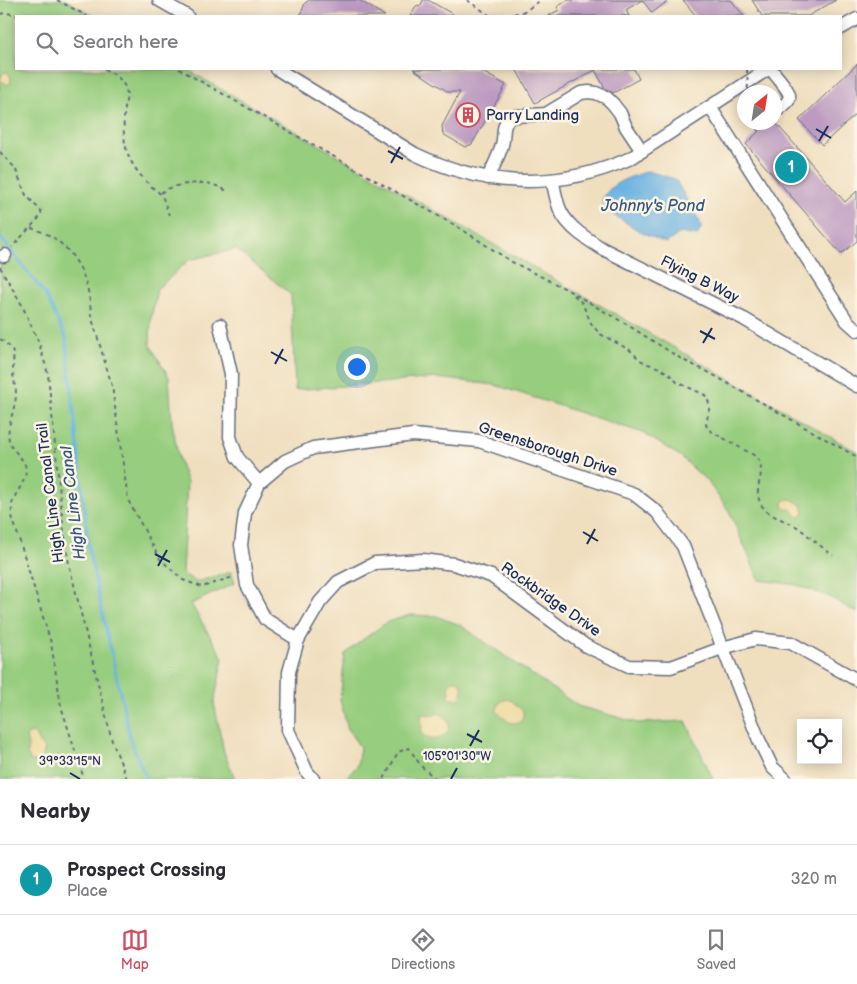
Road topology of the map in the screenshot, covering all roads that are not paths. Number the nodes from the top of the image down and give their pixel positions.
1 (159, 0) edge
2 (185, 15) edge
3 (857, 19) edge
4 (842, 27) edge
5 (279, 70) edge
6 (768, 70) edge
7 (771, 70) edge
8 (782, 106) edge
9 (710, 107) junction
10 (642, 151) junction
11 (488, 178) junction
12 (552, 180) junction
13 (220, 325) dead end
14 (857, 330) edge
15 (857, 386) edge
16 (259, 483) junction
17 (298, 640) junction
18 (722, 648) junction
19 (857, 680) edge
20 (313, 779) edge
21 (785, 779) edge

1 - 2 street
3 - 4 street
5 - 11 street
6 - 9 street
7 - 8 street
9 - 10 street
9 - 14 street
10 - 11 street
10 - 12 street
11 - 12 street
12 - 15 street, Flying B Way
13 - 16 street
16 - 17 street, Greensborough Drive
16 - 18 street, Greensborough Drive
17 - 18 street, Rockbridge Drive
17 - 20 street, Rockbridge Drive
18 - 19 street, Rockbridge Drive
18 - 21 street, Greensborough Drive

